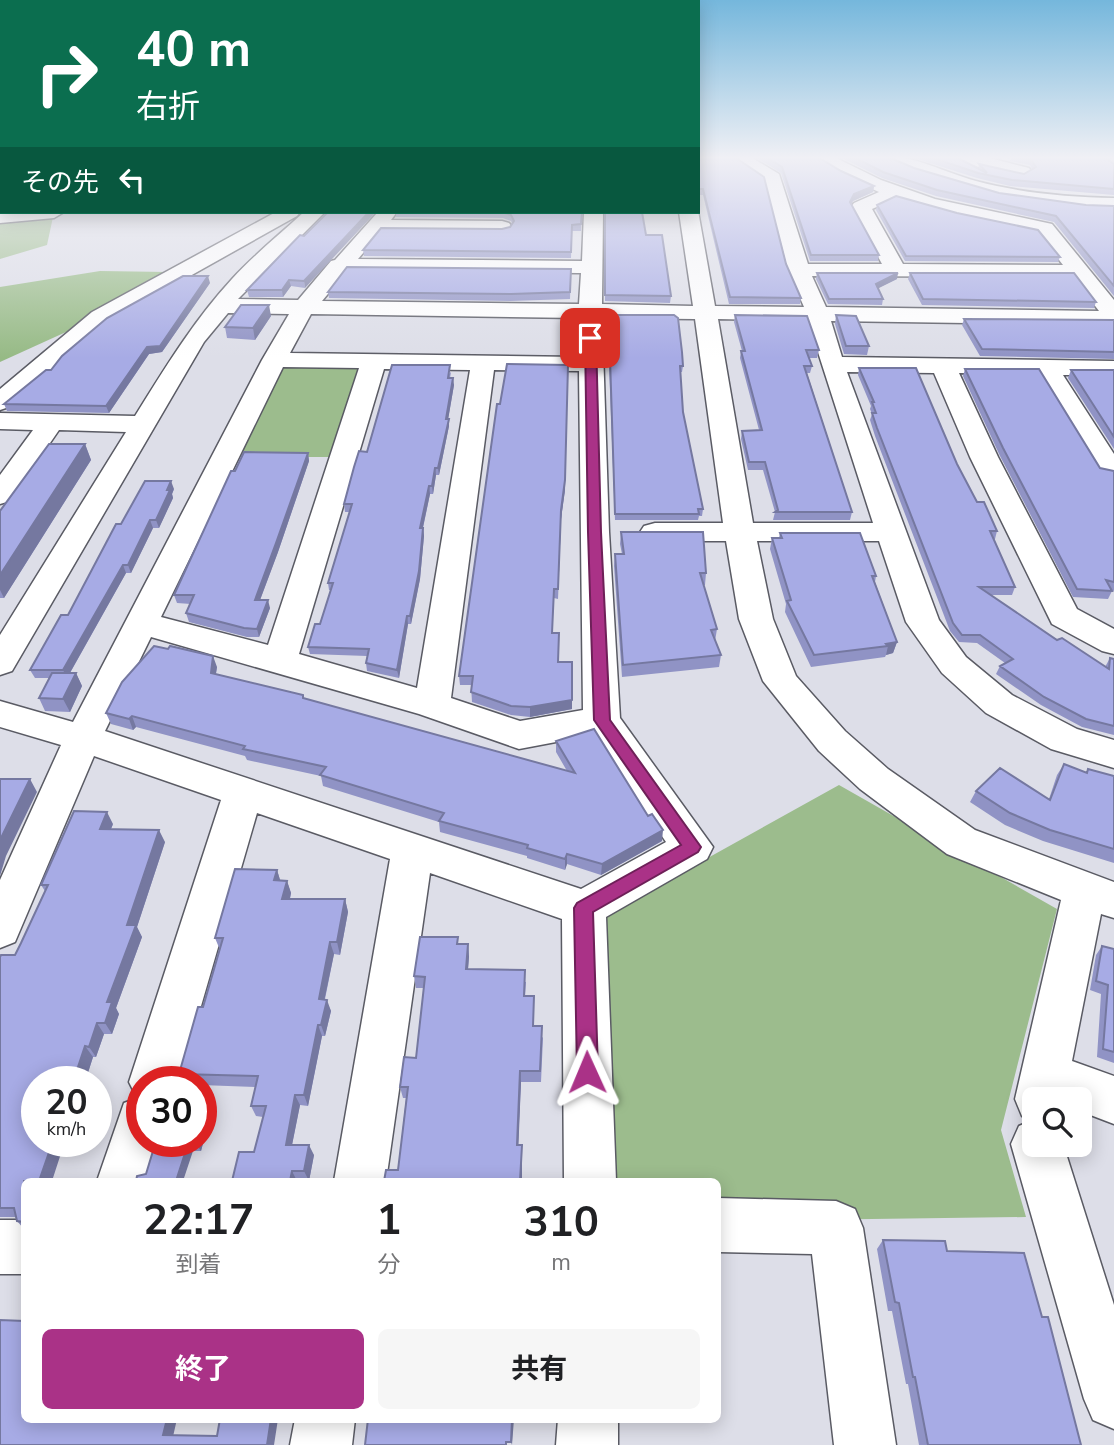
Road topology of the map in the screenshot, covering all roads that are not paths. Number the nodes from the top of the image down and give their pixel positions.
1 (269, 223) edge
2 (302, 223) edge
3 (377, 223) edge
4 (502, 223) edge
5 (594, 223) edge
6 (691, 223) edge
7 (786, 223) edge
8 (870, 223) edge
9 (987, 223) edge
10 (975, 249) edge
11 (338, 265) junction
12 (496, 266) junction
13 (592, 267) junction
14 (895, 269) junction
15 (799, 270) junction
16 (989, 270) junction
17 (1079, 271) junction
18 (220, 306) junction
19 (304, 307) junction
20 (704, 311) junction
21 (590, 312) junction
22 (817, 312) junction
23 (1114, 316) edge
24 (274, 360) junction
25 (374, 361) junction
26 (483, 363) junction
27 (591, 364) junction
28 (832, 364) junction
29 (943, 366) junction
30 (1045, 367) junction
31 (1114, 368) edge
32 (0, 402) edge
33 (0, 421) edge
34 (51, 423) junction
35 (141, 424) junction
36 (1114, 469) edge
37 (0, 495) edge
38 (594, 532) junction
39 (890, 532) junction
40 (740, 533) junction
41 (141, 623) junction
42 (1114, 643) edge
43 (280, 660) junction
44 (0, 663) edge
45 (432, 705) junction
46 (0, 714) edge
47 (602, 720) junction
48 (83, 738) junction
49 (1114, 754) edge
50 (243, 794) junction
51 (412, 851) junction
52 (1099, 895) edge
53 (584, 908) junction
54 (0, 929) edge
55 (159, 1066) edge
56 (1042, 1087) edge
57 (1092, 1096) edge
58 (1114, 1100) edge
59 (131, 1157) edge
60 (1041, 1157) edge
61 (124, 1178) edge
62 (360, 1178) edge
63 (590, 1178) edge
64 (721, 1225) edge
65 (0, 1247) edge
66 (21, 1247) edge
67 (1114, 1399) edge
68 (324, 1423) edge
69 (588, 1423) edge
70 (321, 1445) edge
71 (587, 1445) edge
72 (865, 1445) edge

1 - 32 street
2 - 18 street
3 - 11 street
4 - 12 street
5 - 13 street
6 - 20 street
7 - 15 street
8 - 14 street
9 - 17 street
10 - 16 street
11 - 12 street
11 - 19 street
12 - 13 street
13 - 21 street
14 - 15 street
14 - 16 street
15 - 22 street
16 - 17 street
17 - 23 street
18 - 19 street
18 - 35 street
19 - 21 street
19 - 24 street
20 - 21 street
20 - 22 street
20 - 40 street
21 - 27 street
22 - 23 street
22 - 28 street
24 - 25 street
24 - 41 street
25 - 26 street
25 - 43 street
26 - 27 street
26 - 45 street
27 - 38 street
28 - 29 street
28 - 39 street
29 - 30 street
29 - 42 street
30 - 31 street
30 - 36 street
33 - 34 street
34 - 35 street
34 - 37 street
35 - 44 street
38 - 40 street
38 - 47 street
39 - 40 street
39 - 49 street
40 - 52 street
41 - 43 street
41 - 48 street
43 - 45 street
45 - 47 street
46 - 48 street
47 - 53 street
48 - 50 street
48 - 54 street
50 - 51 street
50 - 55 street
51 - 53 street
51 - 62 street
52 - 56 street
53 - 63 street
57 - 58 street
59 - 61 street
60 - 67 street
64 - 72 street
65 - 66 street
68 - 70 street
69 - 71 street

